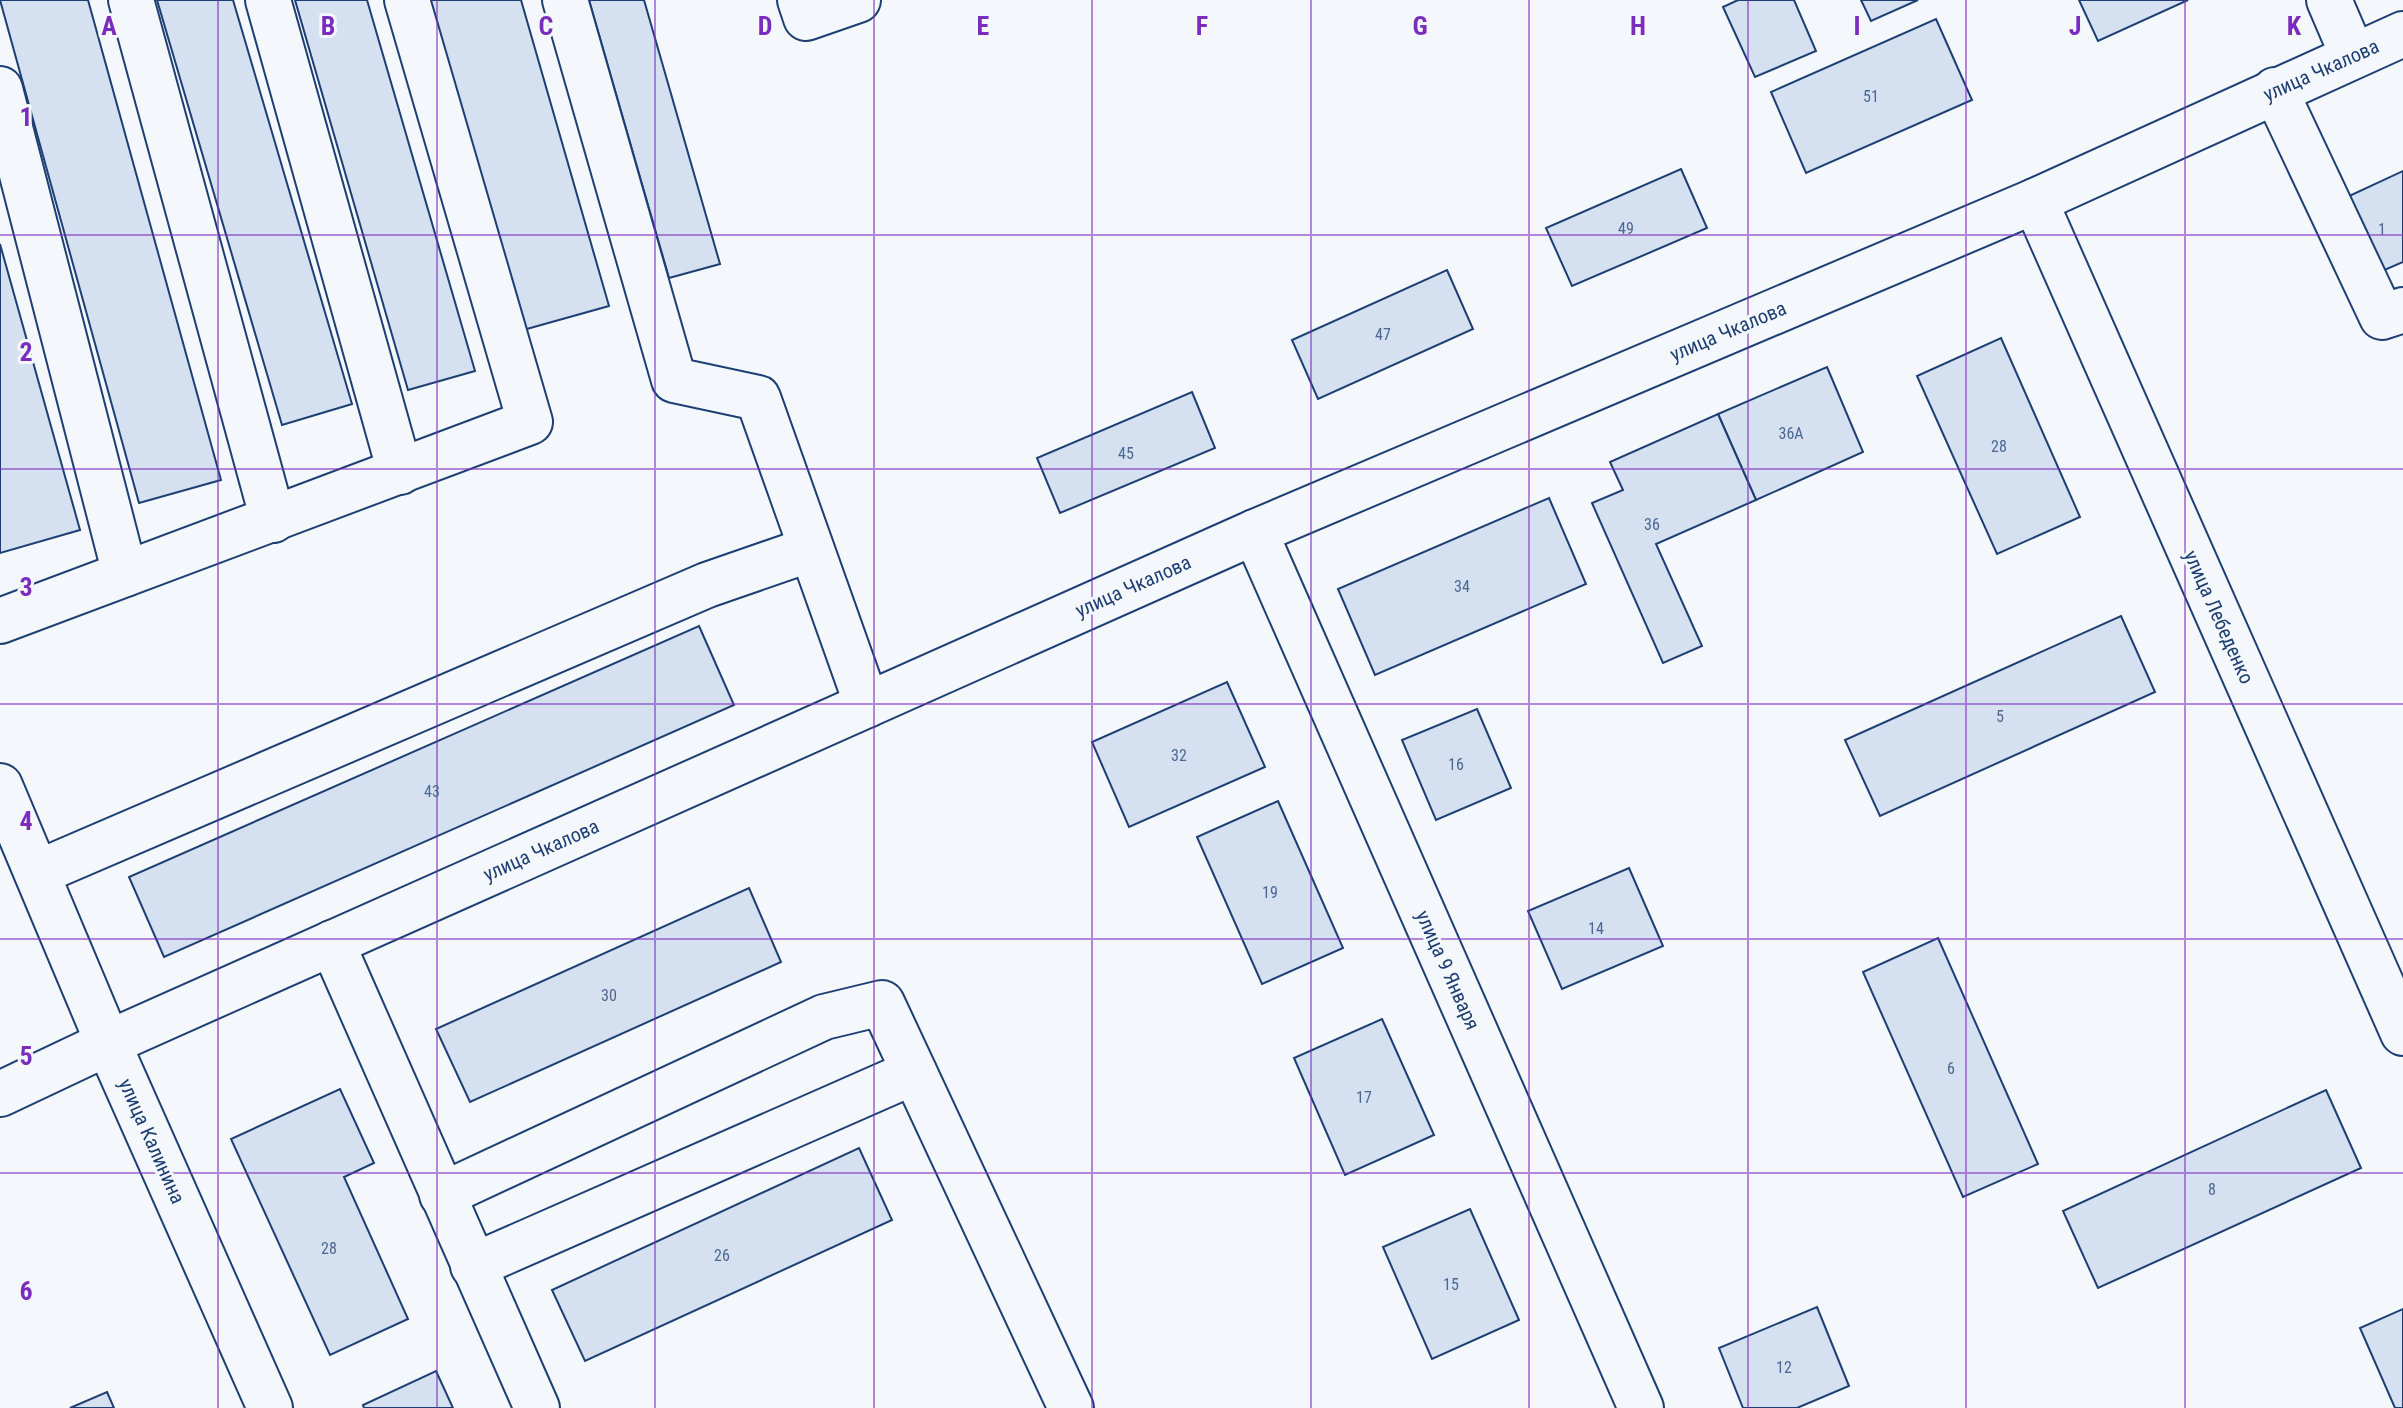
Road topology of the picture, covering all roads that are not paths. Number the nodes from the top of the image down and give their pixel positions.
1 (131, 0) edge
2 (268, 0) edge
3 (407, 0) edge
4 (565, 0) edge
5 (800, 0) edge
6 (858, 0) edge
7 (2329, 0) edge
8 (2403, 34) edge
9 (2353, 56) junction
10 (0, 89) edge
11 (2275, 90) junction
12 (2035, 201) junction
13 (2403, 310) edge
14 (400, 472) junction
15 (273, 520) junction
16 (1255, 532) junction
17 (811, 549) junction
18 (125, 574) junction
19 (0, 621) edge
20 (867, 705) junction
21 (0, 786) edge
22 (37, 873) junction
23 (332, 943) junction
24 (2403, 1033) edge
25 (108, 1043) junction
26 (914, 1072) junction
27 (0, 1094) edge
28 (442, 1195) junction
29 (473, 1266) junction
30 (270, 1408) edge
31 (537, 1408) edge
32 (1071, 1408) edge
33 (1641, 1408) edge

1 - 15 street
2 - 14 street
3 - 14 street
4 - 17 street
5 - 6 street
7 - 9 street
8 - 9 street, улица Чкалова
9 - 11 street, улица Чкалова
10 - 18 street
11 - 12 street, улица Чкалова
11 - 13 street
12 - 16 street, улица Чкалова
12 - 24 street, улица Лебеденко
14 - 15 street
15 - 18 street
16 - 20 street, улица Чкалова
16 - 33 street, улица 9 Января
17 - 20 street
17 - 22 street
18 - 19 street
20 - 23 street, улица Чкалова
21 - 22 street, улица Калинина
22 - 25 street, улица Калинина
23 - 25 street, улица Чкалова
23 - 28 street
25 - 27 street, улица Чкалова
25 - 30 street, улица Калинина
26 - 28 street
26 - 29 street
26 - 32 street
28 - 29 street
29 - 31 street

